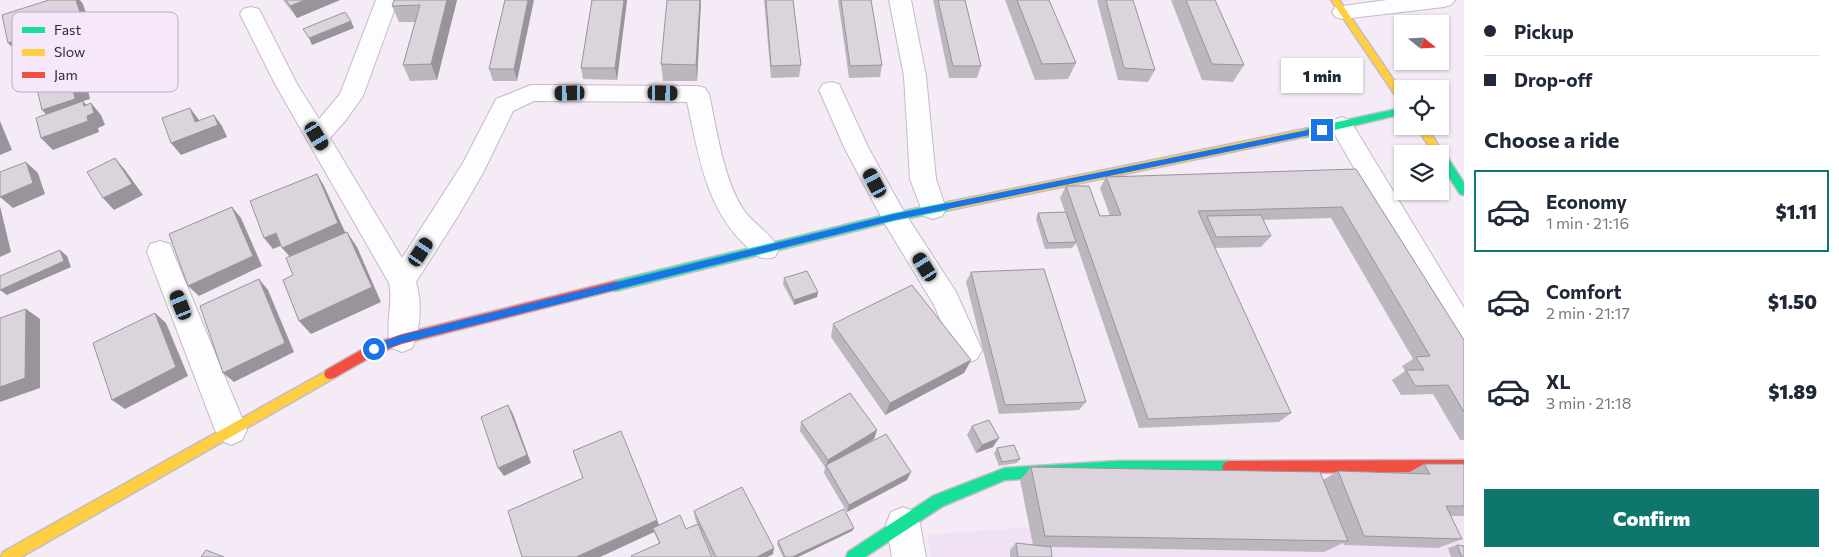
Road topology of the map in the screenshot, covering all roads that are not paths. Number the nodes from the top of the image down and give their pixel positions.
1 (387, 0) edge
2 (900, 0) edge
3 (1444, 0) edge
4 (1339, 6) edge
5 (250, 14) dead end
6 (1394, 87) edge
7 (831, 90) dead end
8 (1394, 113) edge
9 (1342, 126) junction
10 (317, 136) junction
11 (1449, 170) edge
12 (1464, 192) edge
13 (933, 210) junction
14 (894, 217) junction
15 (766, 249) junction
16 (160, 252) dead end
17 (402, 281) junction
18 (1464, 334) edge
19 (402, 339) junction
20 (967, 350) dead end
21 (231, 430) junction
22 (1464, 466) edge
23 (903, 524) junction
24 (8, 557) edge
25 (853, 557) edge
26 (909, 557) edge

1 - 10 street
2 - 13 street
3 - 4 street
4 - 6 main road
5 - 10 street
7 - 14 street
8 - 9 main road
9 - 13 main road
9 - 18 street
10 - 17 street
11 - 12 main road
13 - 14 main road
14 - 15 main road
14 - 20 street
15 - 17 street
15 - 19 main road
16 - 21 street
17 - 19 street
19 - 21 main road
21 - 24 main road
22 - 23 main road
23 - 25 main road
23 - 26 street

